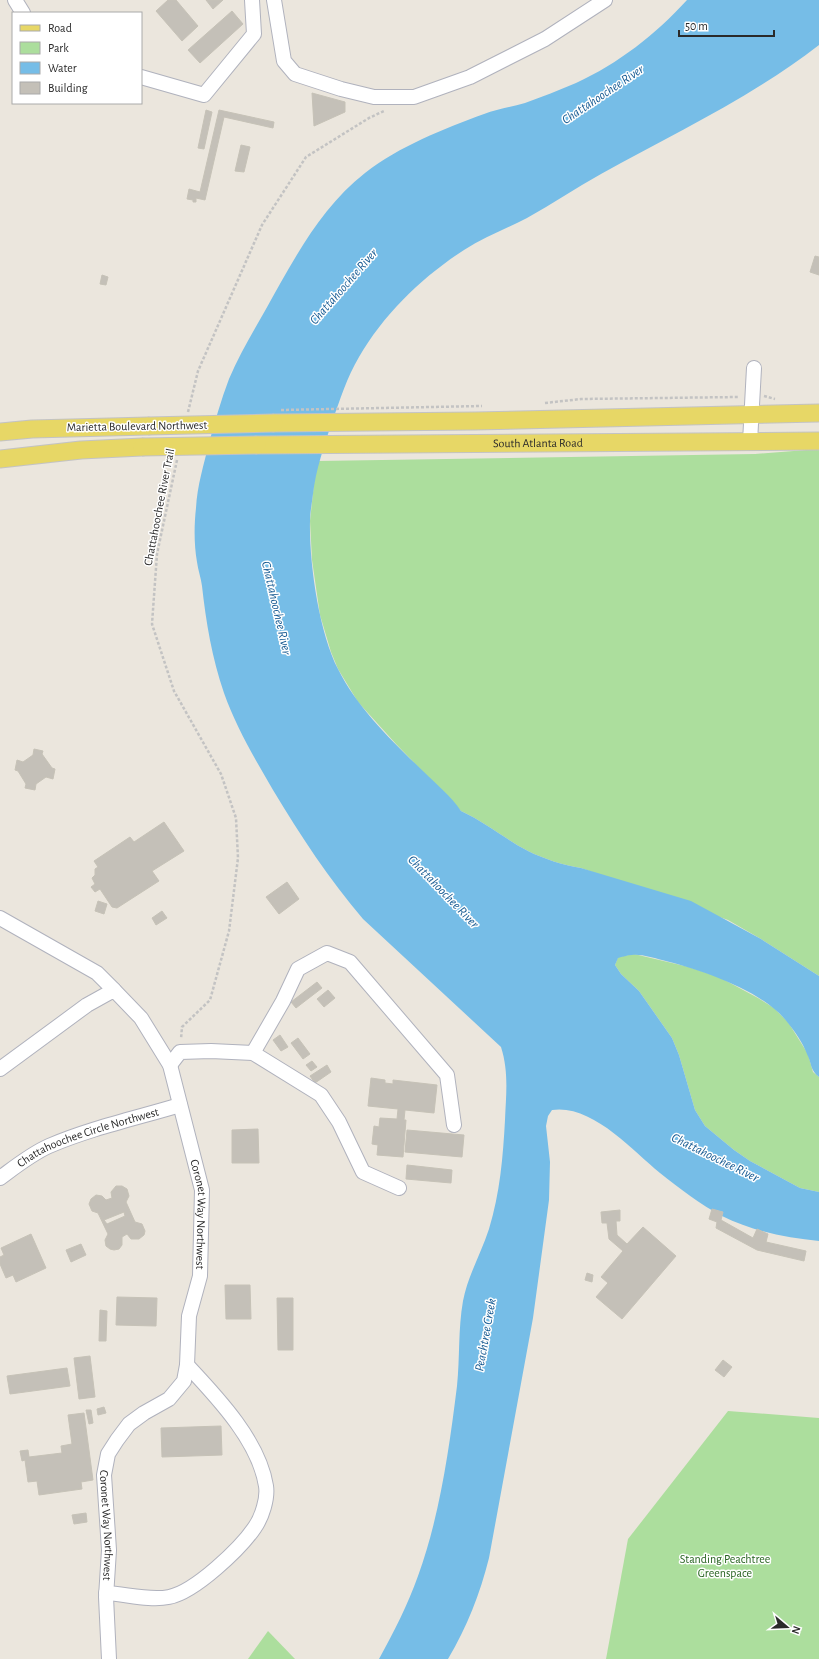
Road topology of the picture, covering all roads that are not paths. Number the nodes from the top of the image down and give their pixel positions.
1 (15, 0) edge
2 (252, 0) edge
3 (274, 0) edge
4 (605, 0) edge
5 (22, 12) edge
6 (142, 77) edge
7 (754, 368) dead end
8 (819, 413) edge
9 (751, 414) junction
10 (276, 416) joint
11 (0, 432) edge
12 (819, 441) edge
13 (750, 442) junction
14 (257, 445) joint
15 (0, 459) edge
16 (0, 918) edge
17 (114, 990) junction
18 (253, 1053) junction
19 (170, 1064) junction
20 (0, 1069) edge
21 (180, 1105) junction
22 (454, 1125) dead end
23 (0, 1178) edge
24 (399, 1188) dead end
25 (187, 1365) junction
26 (106, 1593) junction
27 (109, 1659) edge

1 - 5 street
2 - 6 street
3 - 4 street
7 - 9 street
8 - 9 main road, South Atlanta Road
9 - 10 main road, South Atlanta Road
9 - 13 street
10 - 11 main road, Marietta Boulevard Northwest, bridge
12 - 13 main road, South Atlanta Road
13 - 14 main road, South Atlanta Road
14 - 15 main road, Marietta Boulevard Northwest, bridge
16 - 17 street, Coronet Way Northwest
17 - 19 street, Coronet Way Northwest
17 - 20 street
18 - 19 street
18 - 22 street
18 - 24 street
19 - 21 street, Coronet Way Northwest
21 - 23 street, Chattahoochee Circle Northwest
21 - 25 street, Coronet Way Northwest
25 - 26 street, Coronet Way Northwest
25 - 26 street
26 - 27 street, Coronet Way Northwest

